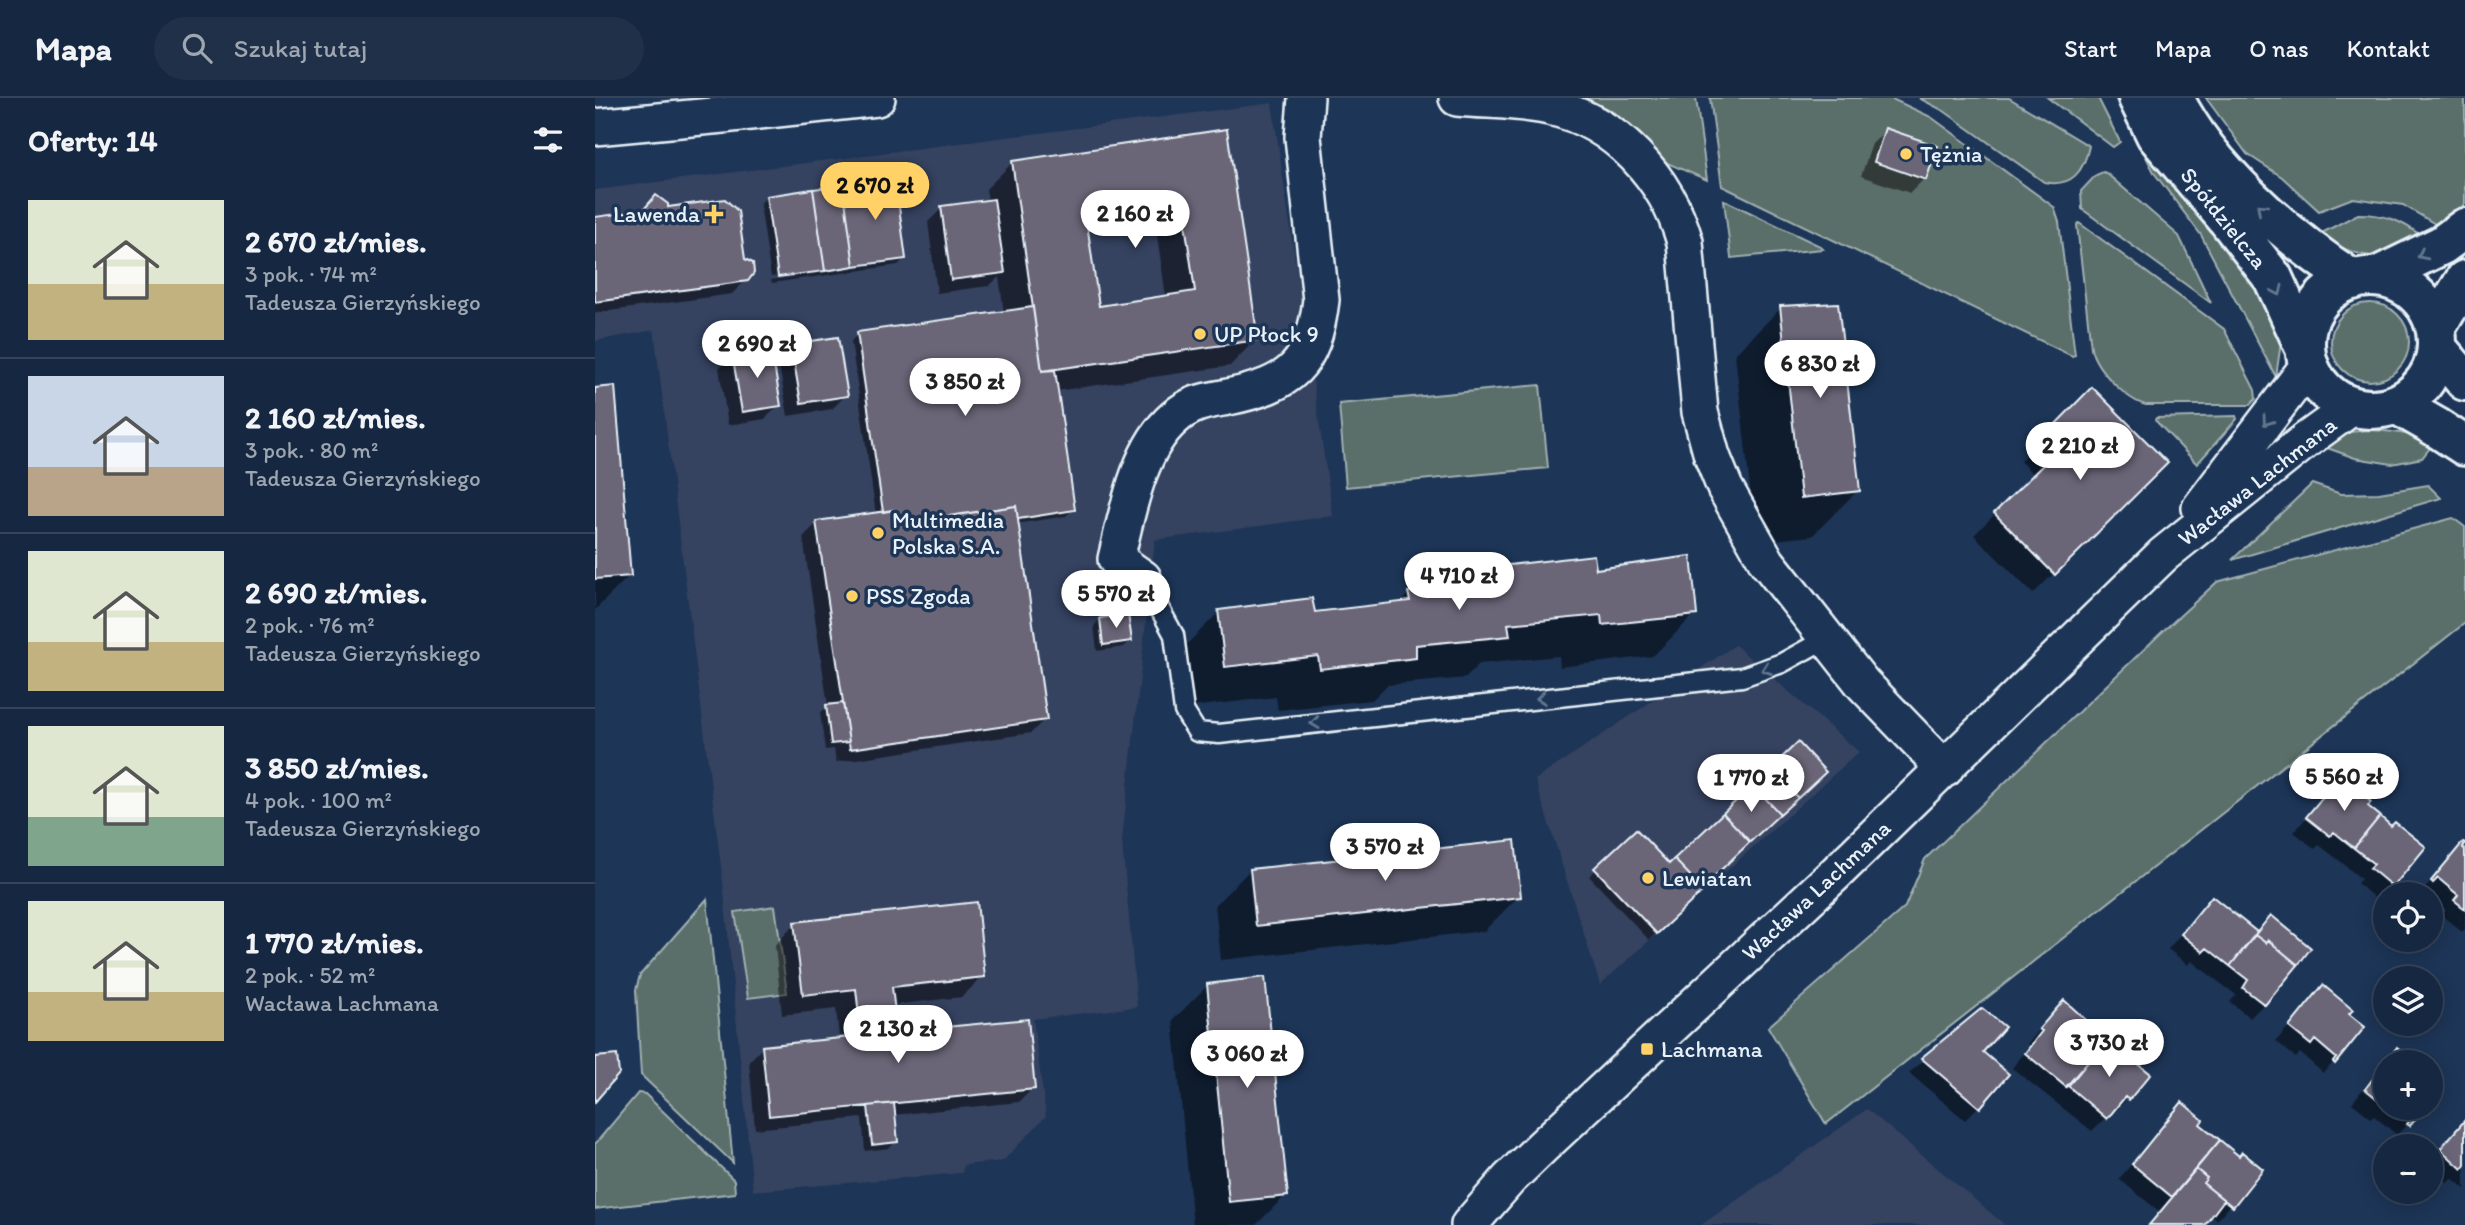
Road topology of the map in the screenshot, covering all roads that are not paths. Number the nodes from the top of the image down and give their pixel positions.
1 (877, 98) edge
2 (1306, 98) edge
3 (1457, 98) edge
4 (2138, 98) edge
5 (2174, 98) edge
6 (595, 127) edge
7 (2465, 228) edge
8 (2364, 279) junction
9 (2465, 280) edge
10 (2436, 338) junction
11 (2305, 355) junction
12 (2465, 381) edge
13 (2396, 404) junction
14 (2352, 407) junction
15 (2465, 446) edge
16 (2163, 555) junction
17 (1143, 578) joint
18 (1827, 638) junction
19 (1945, 769) junction
20 (1469, 1225) edge

1 - 6 street
2 - 17 street
3 - 18 street
4 -> 11 street, Spółdzielcza
8 -> 5 street, Spółdzielcza
7 -> 8 street
8 - 10 street
8 - 11 street
9 - 10 street
10 - 12 street
10 - 13 street
11 - 14 street
11 -> 16 street, Wacława Lachmana
13 - 14 street
13 - 15 street
14 - 16 street, Wacława Lachmana
16 - 19 street, Wacława Lachmana
18 -> 17 lane
18 - 19 street
19 - 20 street, Wacława Lachmana

